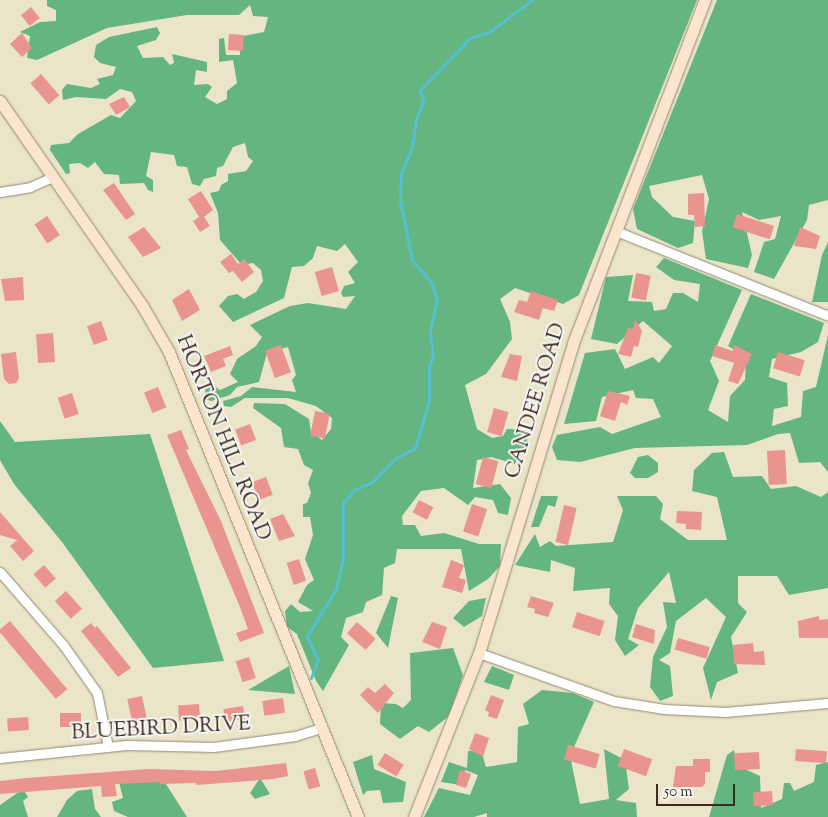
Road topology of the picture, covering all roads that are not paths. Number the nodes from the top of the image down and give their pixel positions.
1 (705, 0) edge
2 (0, 101) edge
3 (52, 177) junction
4 (0, 192) edge
5 (616, 231) junction
6 (828, 316) edge
7 (0, 572) edge
8 (478, 652) junction
9 (828, 703) edge
10 (322, 728) junction
11 (108, 747) junction
12 (0, 758) edge
13 (358, 817) edge
14 (414, 817) edge

1 - 5 street, CANDEE ROAD
2 - 3 street, HORTON HILL ROAD
3 - 4 street
3 - 10 street, HORTON HILL ROAD
5 - 6 street
5 - 8 street, CANDEE ROAD
7 - 11 street
8 - 9 street
8 - 14 street, CANDEE ROAD
10 - 11 street, BLUEBIRD DRIVE
10 - 13 street, HORTON HILL ROAD
11 - 12 street, BLUEBIRD DRIVE

